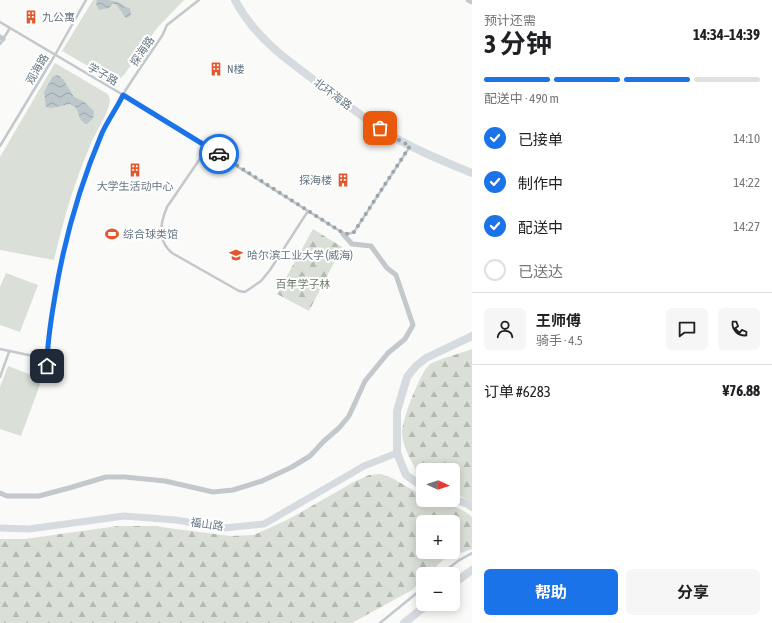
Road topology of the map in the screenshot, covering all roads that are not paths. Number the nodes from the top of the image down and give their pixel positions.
1 (86, 0) edge
2 (199, 0) edge
3 (235, 0) edge
4 (468, 0) edge
5 (472, 2) edge
6 (0, 22) edge
7 (10, 28) junction
8 (1, 40) edge
9 (55, 55) junction
10 (123, 95) junction
11 (0, 146) edge
12 (410, 146) junction
13 (208, 147) junction
14 (472, 173) edge
15 (308, 211) junction
16 (342, 234) dead end
17 (472, 336) edge
18 (0, 350) edge
19 (9, 352) junction
20 (47, 357) junction
21 (47, 374) dead end
22 (0, 377) edge
23 (397, 453) junction
24 (416, 482) edge
25 (0, 493) edge
26 (460, 501) edge
27 (472, 507) edge
28 (0, 528) edge
29 (472, 553) edge
30 (450, 567) edge
31 (472, 570) edge
32 (460, 579) edge
33 (416, 594) edge
34 (419, 611) edge
35 (380, 623) edge
36 (404, 623) edge

1 - 9 lane, 观海路
2 - 10 lane, 探海路
3 - 12 main road, 北环海路
4 - 5 street
6 - 7 lane, 学子路
7 - 8 lane
7 - 9 lane, 学子路
9 - 10 lane, 学子路
9 - 11 lane, 观海路
10 - 13 lane, 学子路
10 - 20 lane, 探海路
12 - 14 main road, 北环海路
12 - 15 lane, 学子路
13 - 15 lane, 学子路
13 - 15 lane
16 - 25 street
17 - 23 main road
18 - 19 lane
19 - 20 lane
19 - 22 lane
20 - 21 lane, 探海路
23 - 24 main road
23 - 28 main road, 福山路
26 - 27 main road
29 - 30 lane
31 - 32 main road
33 - 35 lane
34 - 36 main road

